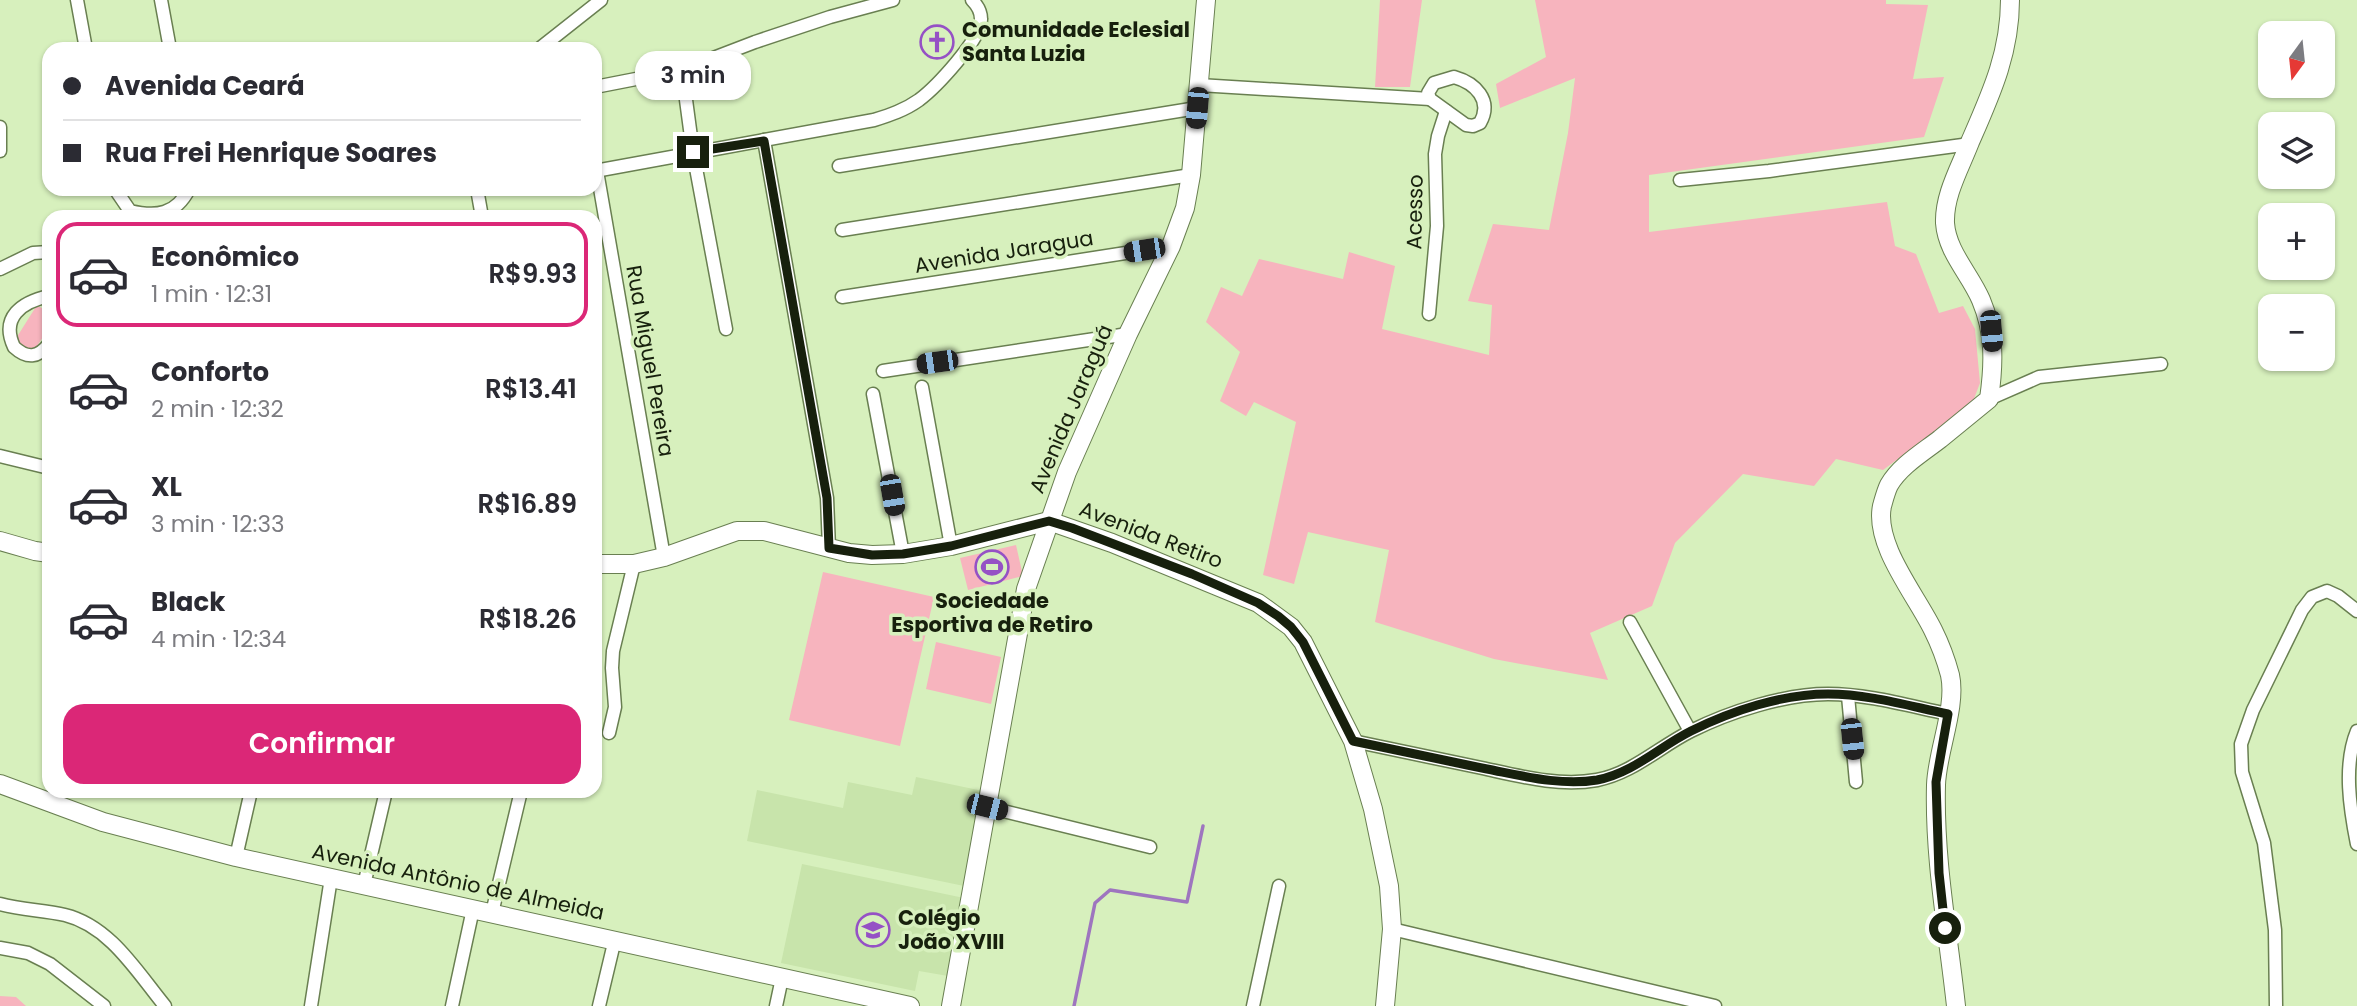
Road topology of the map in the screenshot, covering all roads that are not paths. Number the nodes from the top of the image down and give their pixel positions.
1 (77, 0) edge
2 (161, 0) edge
3 (601, 0) edge
4 (893, 0) edge
5 (972, 0) edge
6 (1206, 0) edge
7 (2010, 0) edge
8 (85, 42) edge
9 (169, 42) edge
10 (548, 42) edge
11 (682, 70) junction
12 (1199, 85) junction
13 (602, 86) edge
14 (1430, 99) junction
15 (1197, 108) junction
16 (1446, 111) junction
17 (0, 131) edge
18 (764, 141) junction
19 (1970, 144) junction
20 (0, 151) edge
21 (693, 152) junction
22 (839, 166) dead end
23 (602, 170) edge
24 (1191, 175) junction
25 (1680, 180) dead end
26 (186, 196) edge
27 (600, 196) edge
28 (168, 210) edge
29 (842, 230) dead end
30 (1171, 246) junction
31 (42, 252) edge
32 (0, 269) edge
33 (842, 297) dead end
34 (42, 298) edge
35 (1429, 314) dead end
36 (726, 329) dead end
37 (1128, 334) junction
38 (42, 350) edge
39 (2161, 364) dead end
40 (883, 371) dead end
41 (922, 387) dead end
42 (873, 394) dead end
43 (1989, 399) junction
44 (0, 456) edge
45 (42, 466) edge
46 (1049, 521) junction
47 (0, 541) edge
48 (951, 546) junction
49 (829, 548) junction
50 (42, 552) edge
51 (903, 554) junction
52 (664, 557) junction
53 (602, 564) edge
54 (635, 564) junction
55 (2357, 611) edge
56 (1630, 622) dead end
57 (1848, 696) junction
58 (1948, 714) junction
59 (2357, 731) edge
60 (1690, 732) junction
61 (609, 733) dead end
62 (1353, 741) junction
63 (1856, 782) dead end
64 (0, 784) edge
65 (249, 798) edge
66 (384, 798) edge
67 (519, 798) edge
68 (987, 807) junction
69 (2357, 844) edge
70 (1150, 847) dead end
71 (236, 857) junction
72 (331, 878) junction
73 (364, 885) junction
74 (1279, 886) dead end
75 (0, 904) edge
76 (473, 909) junction
77 (492, 913) junction
78 (1392, 929) junction
79 (615, 939) junction
80 (0, 948) edge
81 (782, 978) junction
82 (104, 1006) edge
83 (165, 1006) edge
84 (311, 1006) edge
85 (452, 1006) edge
86 (599, 1006) edge
87 (776, 1006) edge
88 (911, 1006) edge
89 (951, 1006) edge
90 (1253, 1006) edge
91 (1385, 1006) edge
92 (1715, 1006) edge
93 (1956, 1006) edge
94 (2276, 1006) edge

1 - 8 street
2 - 9 street
3 - 10 street
4 - 11 street
5 - 18 street
6 - 12 street, Avenida Jaraguá
7 - 19 street
11 - 13 street
11 - 21 street
12 - 14 street
12 - 15 street, Avenida Jaraguá
14 - 16 street
14 - 16 street
15 - 22 street
15 - 24 street, Avenida Jaraguá
16 - 35 street, Acesso
17 - 20 street
18 - 21 street
18 - 49 street
19 - 25 street
19 - 43 street
21 - 23 street
21 - 36 street
24 - 29 street
24 - 30 street, Avenida Jaraguá
26 - 28 street
27 - 52 street, Rua Miguel Pereira
30 - 33 street, Avenida Jaragua
30 - 37 street, Avenida Jaraguá
31 - 32 street
34 - 38 street
37 - 40 street
37 - 46 street, Avenida Jaraguá
39 - 43 street
41 - 48 street
42 - 51 street
43 - 58 street
44 - 45 street
46 - 48 street, Avenida Retiro
46 - 62 street, Avenida Retiro
46 - 68 street, Avenida Jaraguá
47 - 50 street
48 - 51 street, Avenida Retiro
49 - 51 street, Avenida Retiro
49 - 52 street, Avenida Retiro
52 - 54 street, Avenida Retiro
53 - 54 street, Avenida Retiro
54 - 61 street
55 - 94 street
56 - 60 street
57 - 58 street
57 - 60 street
57 - 63 street
58 - 93 street
59 - 69 street
60 - 62 street
62 - 78 street, Avenida Retiro
64 - 71 street, Avenida Antônio de Almeida
65 - 71 street
66 - 73 street
67 - 77 street
68 - 70 street
68 - 89 street, Avenida Jaraguá
71 - 72 street, Avenida Antônio de Almeida
72 - 73 street, Avenida Antônio de Almeida
72 - 84 street
73 - 76 street, Avenida Antônio de Almeida
74 - 90 street
75 - 83 street
76 - 77 street, Avenida Antônio de Almeida
76 - 85 street
77 - 79 street, Avenida Antônio de Almeida
78 - 91 street, Avenida Retiro
78 - 92 street
79 - 81 street, Avenida Antônio de Almeida
79 - 86 street
80 - 82 street
81 - 87 street
81 - 88 street, Avenida Antônio de Almeida

